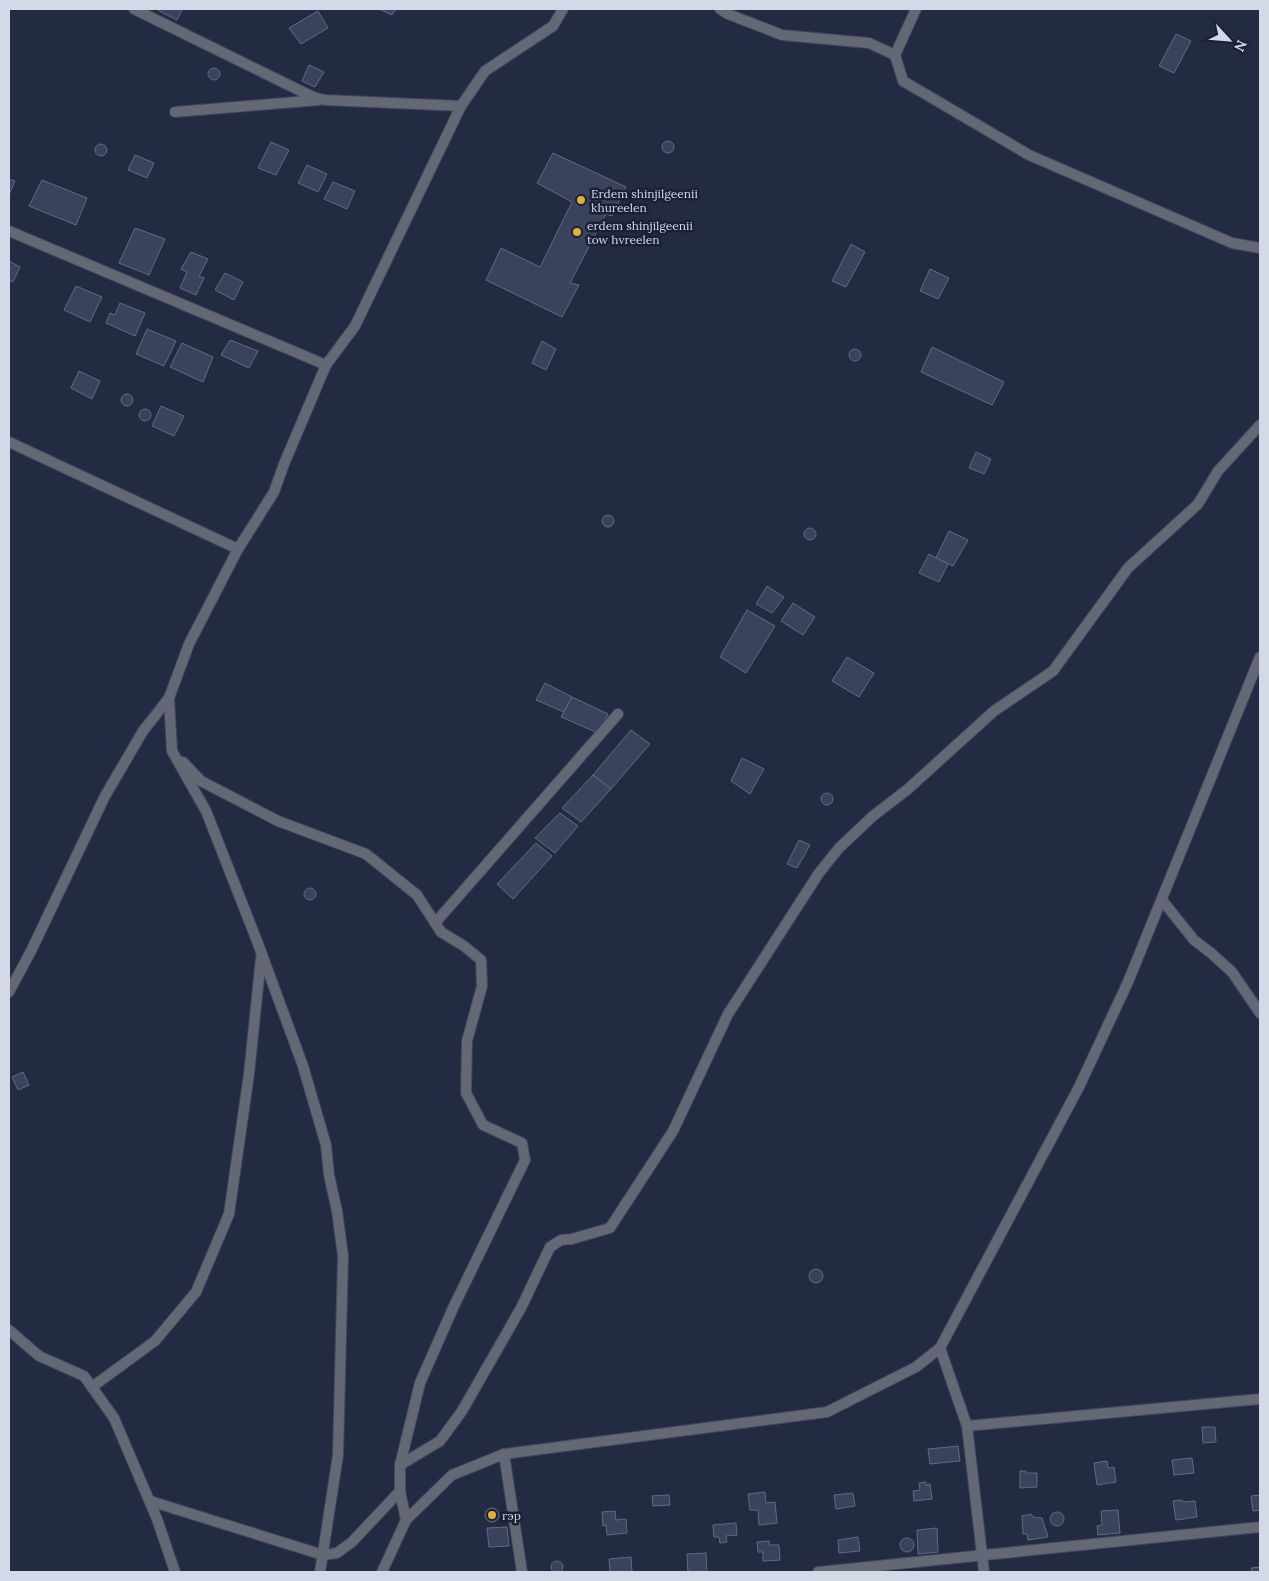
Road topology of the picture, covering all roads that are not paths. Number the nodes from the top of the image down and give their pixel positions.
1 (134, 9) edge
2 (563, 9) edge
3 (720, 9) edge
4 (916, 9) edge
5 (895, 55) junction
6 (325, 100) junction
7 (461, 106) junction
8 (175, 112) dead end
9 (9, 231) edge
10 (1260, 248) edge
11 (326, 365) junction
12 (1260, 425) edge
13 (9, 442) edge
14 (238, 549) junction
15 (1260, 657) edge
16 (169, 698) junction
17 (618, 714) dead end
18 (172, 751) junction
19 (1162, 900) junction
20 (436, 923) junction
21 (262, 954) junction
22 (9, 992) edge
23 (1260, 1013) edge
24 (9, 1330) edge
25 (940, 1348) junction
26 (92, 1387) junction
27 (1260, 1399) edge
28 (967, 1426) junction
29 (504, 1454) junction
30 (400, 1465) junction
31 (400, 1491) junction
32 (150, 1501) junction
33 (406, 1520) junction
34 (1260, 1527) edge
35 (323, 1554) junction
36 (982, 1554) junction
37 (175, 1572) edge
38 (320, 1572) edge
39 (382, 1572) edge
40 (522, 1572) edge
41 (818, 1572) edge
42 (984, 1572) edge

1 - 6 street
2 - 7 street
3 - 5 street
4 - 5 street
5 - 10 street
6 - 7 street
6 - 8 street
7 - 11 street
9 - 11 street
11 - 14 street
12 - 30 street
13 - 14 street
14 - 16 street
15 - 19 street
16 - 18 street
16 - 22 street
17 - 20 street
18 - 20 street
18 - 21 street
19 - 23 street
19 - 25 street
20 - 30 street
21 - 26 street
21 - 35 street
24 - 26 street
25 - 28 street
25 - 29 street
26 - 32 street
27 - 28 street
28 - 36 street
29 - 33 street
29 - 40 street
30 - 31 street
31 - 33 street
31 - 35 street
32 - 35 street
32 - 37 street
33 - 39 street
34 - 36 street
35 - 38 street
36 - 41 street
36 - 42 street

